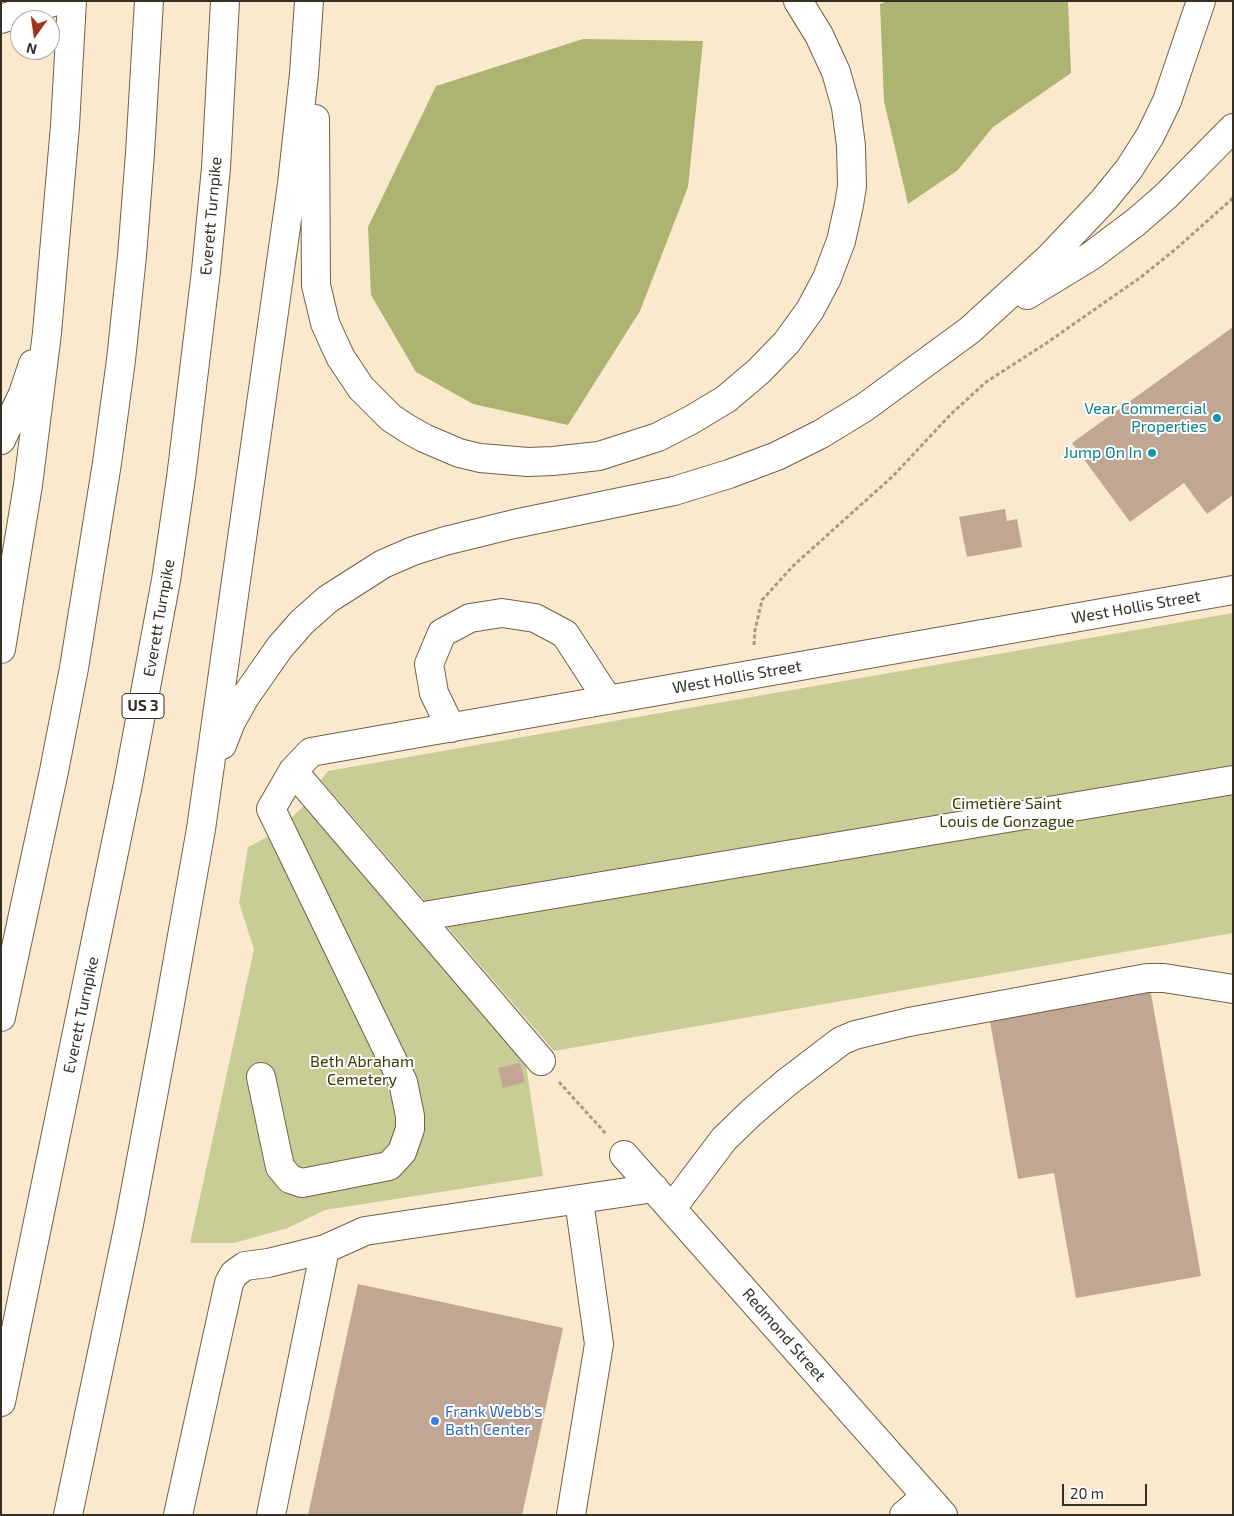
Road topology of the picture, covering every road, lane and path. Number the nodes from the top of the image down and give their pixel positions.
1 (56, 1) edge
2 (72, 1) edge
3 (149, 1) edge
4 (225, 1) edge
5 (309, 1) edge
6 (315, 1) edge
7 (798, 1) edge
8 (1201, 1) edge
9 (1, 19) edge
10 (1233, 128) edge
11 (1233, 198) edge
12 (53, 280) junction
13 (970, 330) junction
14 (1, 440) edge
15 (1233, 590) edge
16 (1, 649) edge
17 (752, 675) junction
18 (608, 700) junction
19 (451, 728) junction
20 (293, 770) junction
21 (1233, 780) edge
22 (201, 828) junction
23 (418, 917) junction
24 (1232, 991) edge
25 (1, 1017) edge
26 (541, 1061) joint
27 (262, 1077) dead end
28 (624, 1155) joint
29 (663, 1198) junction
30 (579, 1200) junction
31 (325, 1249) junction
32 (1, 1402) edge
33 (934, 1505) edge
34 (68, 1515) edge
35 (178, 1515) edge
36 (271, 1515) edge
37 (571, 1515) edge
38 (904, 1515) edge

1 - 9 main road
2 - 12 main road
3 - 25 main road
4 - 32 main road, Everett Turnpike / US 3
5 - 22 main road
6 - 7 main road
8 - 13 main road
10 - 13 main road
11 - 17 path
12 - 14 main road
12 - 16 main road
13 - 22 main road
15 - 17 main road, West Hollis Street
17 - 18 main road, West Hollis Street
18 - 19 main road, West Hollis Street
18 - 19 main road
19 - 20 main road, West Hollis Street
20 - 23 main road
20 - 27 main road, West Hollis Street
21 - 23 main road
22 - 34 main road
23 - 26 main road
24 - 29 main road
26 - 28 path
28 - 29 main road, Redmond Street
29 - 30 main road
29 - 33 main road, Redmond Street
30 - 31 main road
30 - 37 main road
31 - 35 main road
31 - 36 main road
33 - 38 main road

